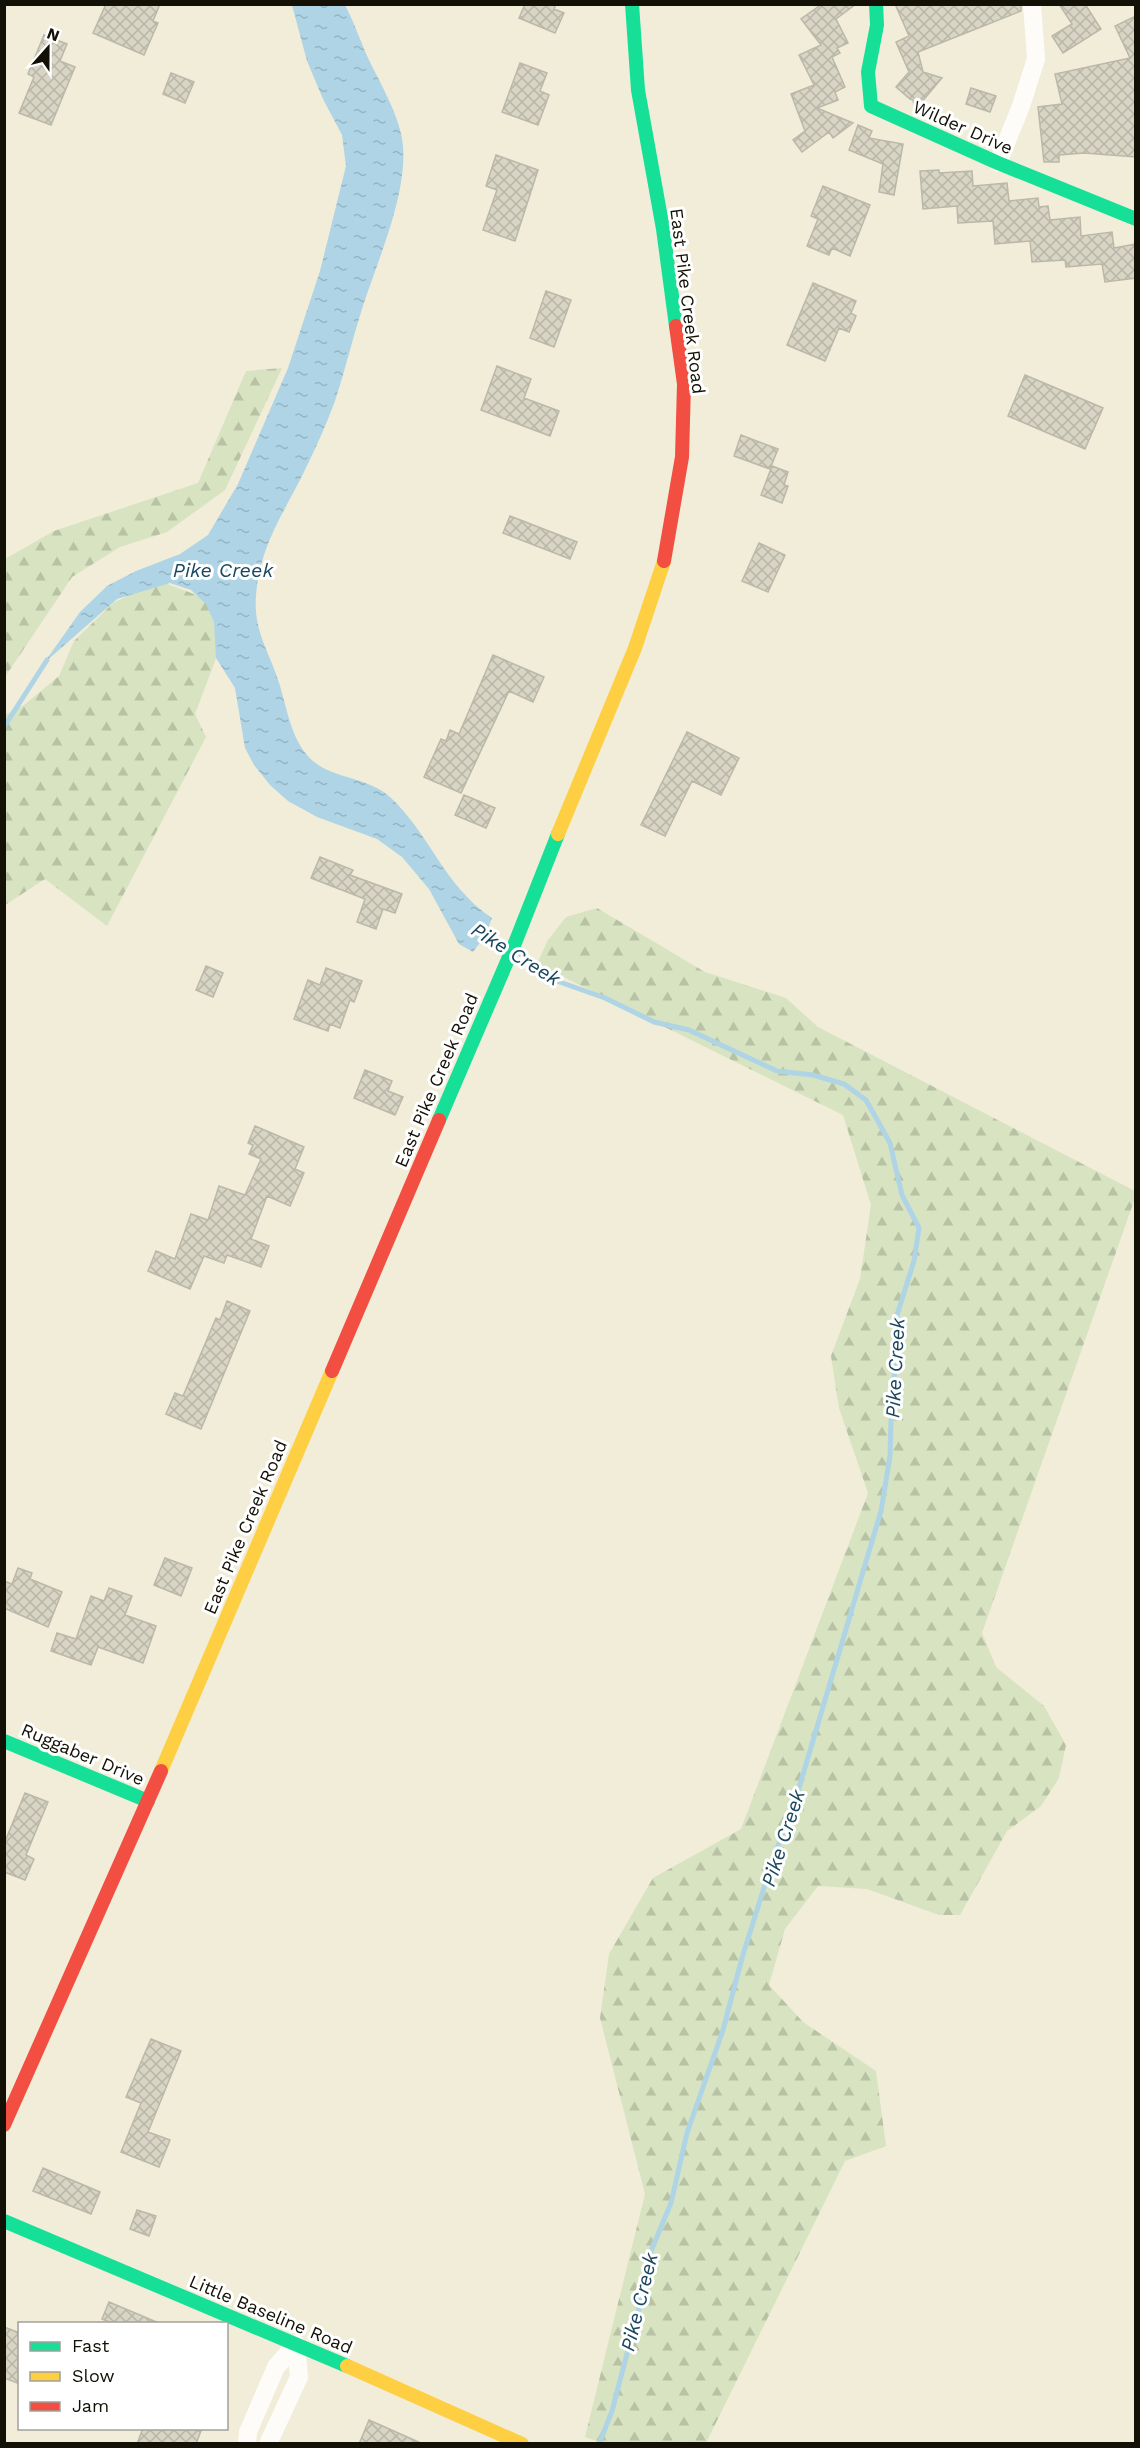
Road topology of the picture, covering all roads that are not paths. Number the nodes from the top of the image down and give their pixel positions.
1 (632, 4) edge
2 (876, 4) edge
3 (1032, 4) edge
4 (998, 163) junction
5 (1136, 219) edge
6 (4, 1741) edge
7 (148, 1801) junction
8 (4, 2125) edge
9 (4, 2221) edge
10 (296, 2344) junction
11 (248, 2444) edge
12 (268, 2444) edge
13 (522, 2444) edge

1 - 7 street, East Pike Creek Road
2 - 4 street, Wilder Drive
3 - 4 street
4 - 5 street, Wilder Drive
6 - 7 street, Ruggaber Drive
7 - 8 street, East Pike Creek Road
9 - 10 street, Little Baseline Road
10 - 11 street
10 - 12 street
10 - 13 street, Little Baseline Road

